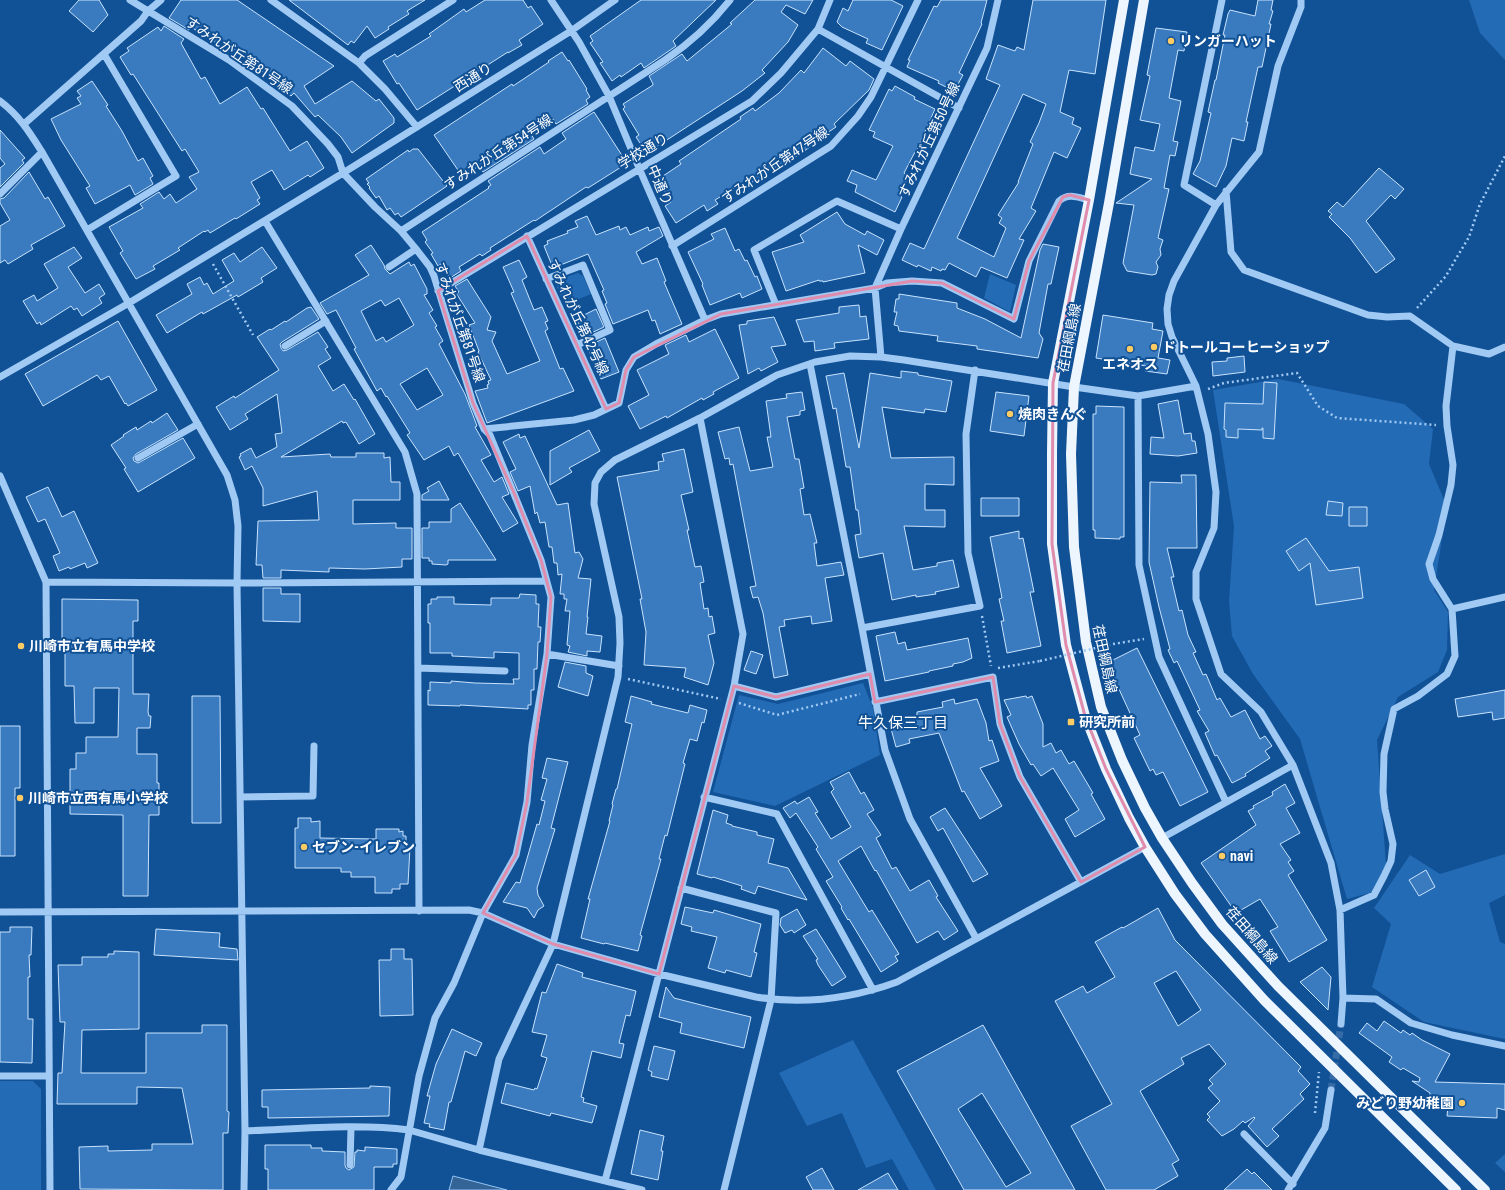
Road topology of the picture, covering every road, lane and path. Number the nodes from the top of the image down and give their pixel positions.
1 (130, 0) edge
2 (161, 0) edge
3 (271, 0) edge
4 (453, 0) edge
5 (551, 0) edge
6 (614, 0) edge
7 (730, 0) edge
8 (830, 0) edge
9 (918, 0) edge
10 (998, 0) edge
11 (1124, 0) edge
12 (1144, 0) edge
13 (1222, 0) edge
14 (1301, 0) edge
15 (148, 11) junction
16 (818, 28) junction
17 (571, 31) junction
18 (104, 54) junction
19 (359, 63) junction
20 (886, 67) junction
21 (609, 96) junction
22 (0, 101) edge
23 (959, 108) junction
24 (24, 124) junction
25 (417, 127) junction
26 (42, 152) junction
27 (1505, 156) edge
28 (638, 168) junction
29 (343, 173) junction
30 (1226, 191) junction
31 (0, 194) edge
32 (1089, 200) junction
33 (1216, 205) junction
34 (265, 221) junction
35 (901, 229) junction
36 (87, 230) junction
37 (401, 231) junction
38 (527, 236) junction
39 (672, 246) junction
40 (416, 248) junction
41 (208, 255) junction
42 (389, 267) dead end
43 (546, 279) junction
44 (875, 288) junction
45 (438, 291) junction
46 (129, 303) junction
47 (776, 305) junction
48 (1410, 316) junction
49 (705, 320) junction
50 (326, 321) junction
51 (253, 335) dead end
52 (576, 345) junction
53 (285, 346) dead end
54 (1453, 346) junction
55 (1505, 347) edge
56 (881, 357) junction
57 (810, 364) junction
58 (975, 370) junction
59 (0, 377) edge
60 (1053, 383) junction
61 (1074, 387) junction
62 (1197, 389) junction
63 (1138, 396) junction
64 (606, 409) junction
65 (700, 418) junction
66 (198, 424) junction
67 (1447, 426) junction
68 (484, 429) junction
69 (138, 458) dead end
70 (0, 476) edge
71 (546, 581) junction
72 (46, 582) junction
73 (418, 582) junction
74 (237, 583) junction
75 (1505, 597) edge
76 (980, 606) junction
77 (1452, 609) junction
78 (862, 628) junction
79 (1156, 637) junction
80 (547, 654) junction
81 (619, 666) junction
82 (418, 668) junction
83 (505, 670) dead end
84 (870, 674) junction
85 (618, 677) junction
86 (734, 686) junction
87 (730, 701) junction
88 (876, 702) junction
89 (314, 746) dead end
90 (1293, 765) junction
91 (240, 797) junction
92 (704, 797) junction
93 (1226, 802) junction
94 (1162, 838) junction
95 (1145, 847) junction
96 (1081, 882) junction
97 (681, 888) junction
98 (1340, 910) junction
99 (242, 911) junction
100 (419, 911) junction
101 (0, 912) edge
102 (48, 912) junction
103 (483, 913) junction
104 (976, 938) junction
105 (553, 944) junction
106 (659, 974) junction
107 (873, 990) junction
108 (1343, 998) junction
109 (771, 1000) junction
110 (1341, 1024) tunnel mouth
111 (1505, 1046) edge
112 (1319, 1071) dead end
113 (0, 1076) edge
114 (49, 1076) junction
115 (1331, 1090) tunnel mouth
116 (1314, 1117) dead end
117 (351, 1128) junction
118 (410, 1130) junction
119 (245, 1131) junction
120 (1244, 1134) dead end
121 (479, 1150) junction
122 (350, 1166) dead end
123 (605, 1181) junction
124 (1293, 1184) junction
125 (50, 1190) edge
126 (244, 1190) edge
127 (391, 1190) edge
128 (642, 1190) edge
129 (724, 1190) edge
130 (1288, 1190) edge
131 (1456, 1190) edge
132 (1485, 1190) edge

1 - 15 street, すみれが丘第81号線
2 - 15 street
3 - 19 street
4 - 19 street
5 - 17 street, 中通り
6 - 17 street, 西通り
7 - 21 street, すみれが丘第54号線
8 - 16 street, 学校通り
9 - 20 street, すみれが丘第47号線
10 - 23 street, すみれが丘第50号線
11 - 32 main road, 荏田綱島線
12 - 61 main road, 荏田綱島線
13 - 33 street
14 - 30 street
15 - 18 street
15 - 29 street, すみれが丘第81号線
16 - 20 street
16 - 28 street, 学校通り
17 - 21 street, 中通り
17 - 25 street, 西通り
18 - 24 street
18 - 36 street
19 - 25 street
20 - 23 street
20 - 39 street, すみれが丘第47号線
21 - 28 street, 中通り
21 - 37 street, すみれが丘第54号線
22 - 24 street
23 - 35 street, すみれが丘第50号線
24 - 26 street
25 - 29 street, 西通り
26 - 31 street
26 - 36 street
27 - 48 path
28 - 38 street, 学校通り
28 - 39 street, 中通り
29 - 34 street, 西通り
29 - 37 street, すみれが丘第81号線
30 - 33 street
30 - 48 street
32 - 44 street
32 - 60 main road, 荏田綱島線
33 - 62 street
34 - 41 street, 西通り
34 - 50 street
35 - 44 street, すみれが丘第50号線
35 - 47 street
36 - 46 street
37 - 40 street, すみれが丘第81号線
38 - 43 street, すみれが丘第42号線
38 - 45 street, 学校通り
39 - 49 street, 中通り
40 - 42 street
40 - 45 street, すみれが丘第81号線
41 - 46 street, 西通り
41 - 51 path
43 - 52 street, すみれが丘第42号線
43 - 52 street
44 - 47 street
44 - 56 street
45 - 68 street, すみれが丘第81号線
46 - 59 street, 西通り
46 - 66 street
47 - 49 street
48 - 54 street
49 - 64 street
50 - 53 street
50 - 73 street
52 - 64 street, すみれが丘第42号線
54 - 55 street
54 - 67 street
56 - 57 street
56 - 58 street
57 - 65 street
57 - 78 street
58 - 60 street
58 - 76 street
60 - 61 street
60 - 95 main road, 荏田綱島線
61 - 63 street
61 - 94 main road, 荏田綱島線
62 - 63 street
62 - 67 path
62 - 90 street
63 - 79 street
64 - 68 street
65 - 81 street
65 - 86 street
66 - 69 street
66 - 74 street
67 - 77 street
68 - 71 street, すみれが丘第81号線
70 - 72 street
71 - 73 street
71 - 80 street, すみれが丘第81号線
72 - 74 street
72 - 102 street
73 - 74 street
73 - 82 street
74 - 91 street
75 - 77 street
76 - 78 street
76 - 79 path, bridge
77 - 98 street
78 - 84 street
79 - 93 street
80 - 81 street
80 - 103 street, すみれが丘第81号線
81 - 85 street
82 - 83 street
82 - 100 street
84 - 86 street
84 - 88 street
85 - 87 path
85 - 105 street
86 - 87 street
87 - 92 street
88 - 96 street
88 - 104 street
89 - 91 street
90 - 93 street
90 - 98 street
91 - 99 street
92 - 97 street
92 - 107 street
93 - 94 street
94 - 132 main road, 荏田綱島線
95 - 96 street
95 - 131 main road, 荏田綱島線
96 - 104 street
97 - 106 street
97 - 109 street
98 - 108 street
99 - 100 street
99 - 102 street
99 - 119 street
100 - 103 street
101 - 102 street
102 - 114 street
103 - 105 street
103 - 118 street, すみれが丘第81号線
104 - 107 street
105 - 106 street
105 - 121 street
106 - 109 street
106 - 123 street
107 - 109 street
108 - 110 street
108 - 111 street
109 - 129 street
112 - 116 path
113 - 114 street
114 - 125 street
115 - 124 street
117 - 118 street
117 - 119 street
117 - 122 street
118 - 121 street
118 - 127 street, すみれが丘第81号線
119 - 126 street
120 - 124 street
121 - 123 street
123 - 128 street
124 - 130 street

